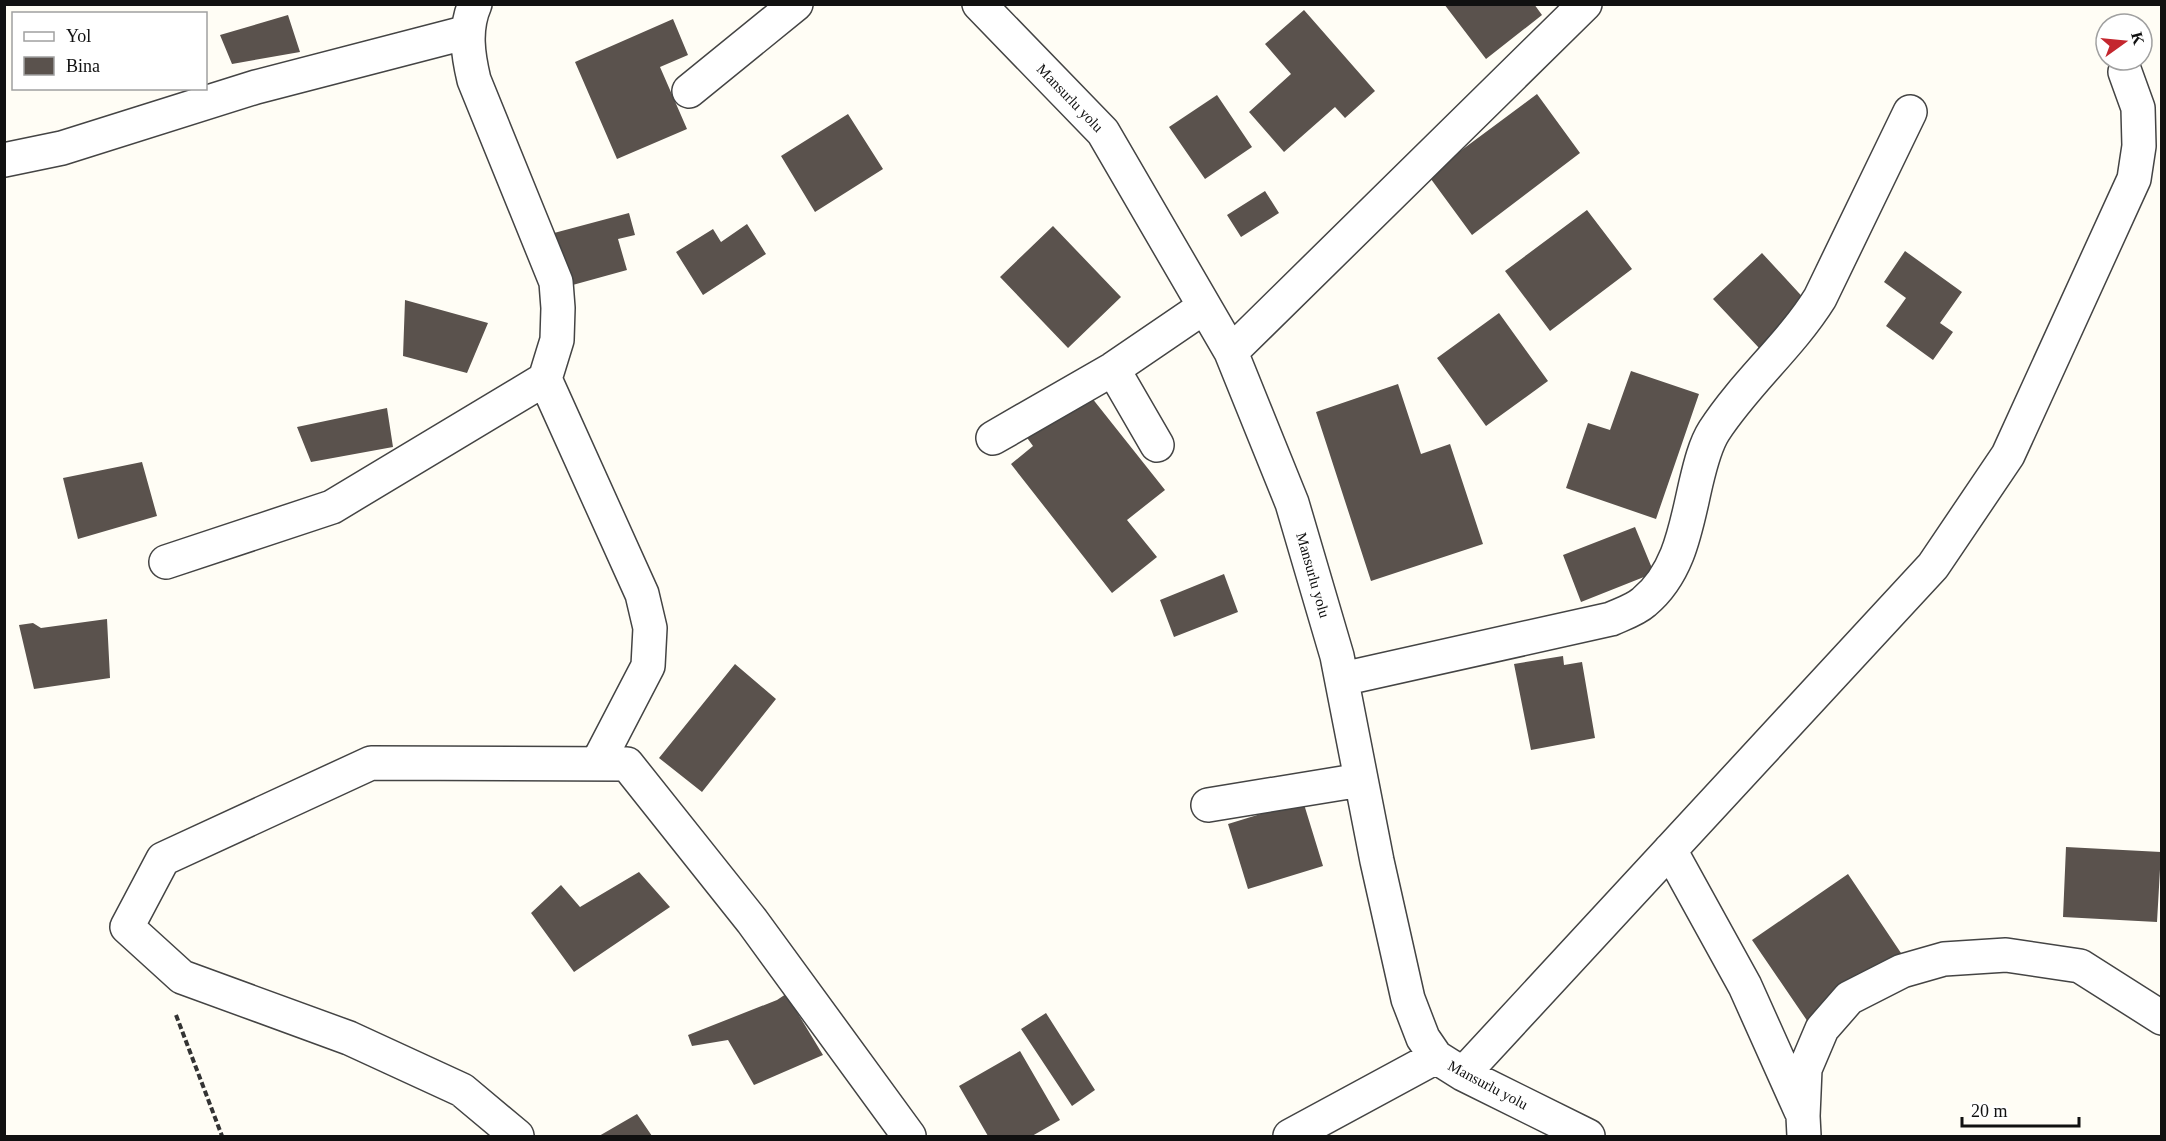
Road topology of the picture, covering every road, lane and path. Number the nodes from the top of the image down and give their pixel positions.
1 (796, 4) edge
2 (979, 4) edge
3 (1585, 4) edge
4 (472, 18) edge
5 (2125, 72) dead end
6 (689, 91) dead end
7 (1910, 112) dead end
8 (4, 160) edge
9 (1204, 308) junction
10 (1231, 352) junction
11 (1113, 369) junction
12 (545, 379) junction
13 (993, 438) dead end
14 (1156, 445) dead end
15 (166, 562) dead end
16 (1342, 679) junction
17 (597, 764) junction
18 (1361, 780) junction
19 (1208, 805) dead end
20 (1670, 850) junction
21 (172, 1005) dead end
22 (2162, 1018) edge
23 (1450, 1065) junction
24 (1803, 1126) edge
25 (222, 1137) edge
26 (517, 1137) edge
27 (909, 1137) edge
28 (1290, 1137) edge
29 (1588, 1137) edge

1 - 6 street
2 - 9 street, Mansurlu yolu
3 - 10 street
4 - 8 street
4 - 12 street
5 - 20 street
7 - 16 street
9 - 10 street, Mansurlu yolu
9 - 11 street
10 - 16 street, Mansurlu yolu
11 - 13 street
11 - 14 street
12 - 15 street
12 - 17 street
16 - 18 street, Mansurlu yolu
17 - 26 street
17 - 27 street
18 - 19 street
18 - 23 street, Mansurlu yolu
20 - 23 street
20 - 24 street
21 - 25 path
22 - 24 street
23 - 28 street
23 - 29 street, Mansurlu yolu

